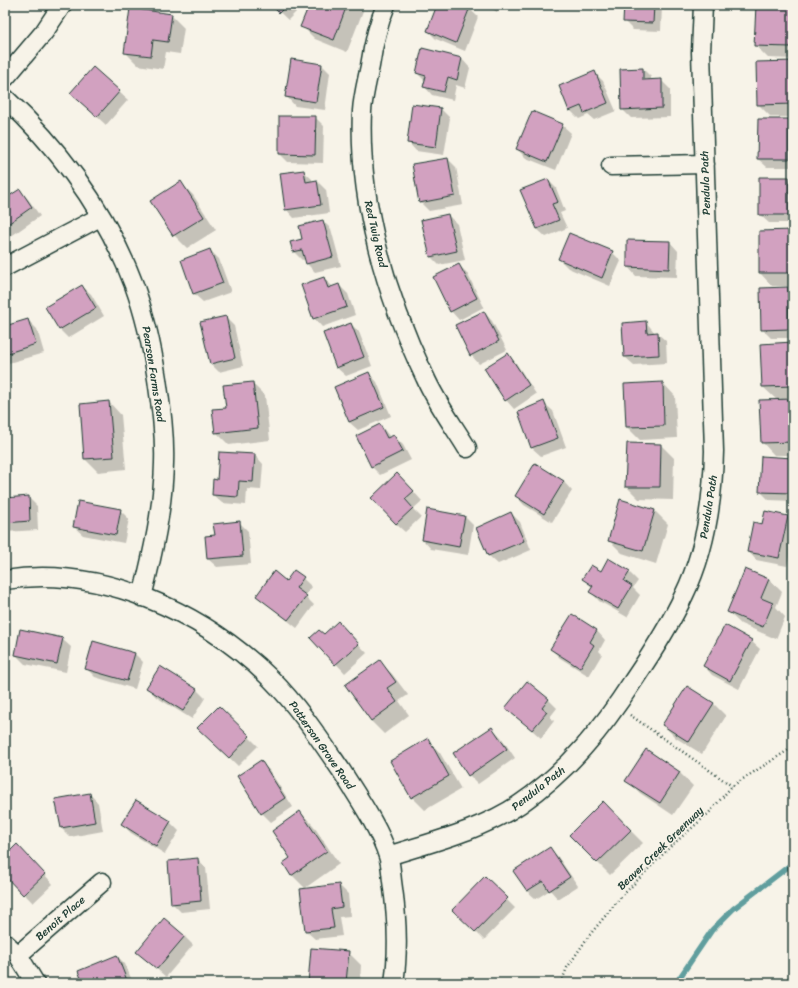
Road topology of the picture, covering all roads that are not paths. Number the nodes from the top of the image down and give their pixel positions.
1 (62, 5) edge
2 (386, 5) edge
3 (703, 5) edge
4 (5, 78) edge
5 (5, 98) edge
6 (705, 164) junction
7 (611, 166) dead end
8 (100, 217) junction
9 (5, 267) edge
10 (467, 448) dead end
11 (5, 580) edge
12 (142, 597) junction
13 (388, 856) junction
14 (102, 882) dead end
15 (11, 949) edge
16 (35, 983) edge
17 (394, 983) edge

1 - 4 street
2 - 10 street, Red Twig Road
3 - 6 street, Pendula Path
5 - 8 street, Pearson Farms Road
6 - 7 street
6 - 13 street, Pendula Path
8 - 9 street
8 - 12 street, Pearson Farms Road
11 - 12 street, Patterson Grove Road
12 - 13 street, Patterson Grove Road
13 - 17 street, Patterson Grove Road
14 - 15 street, Benoit Place
15 - 16 street

